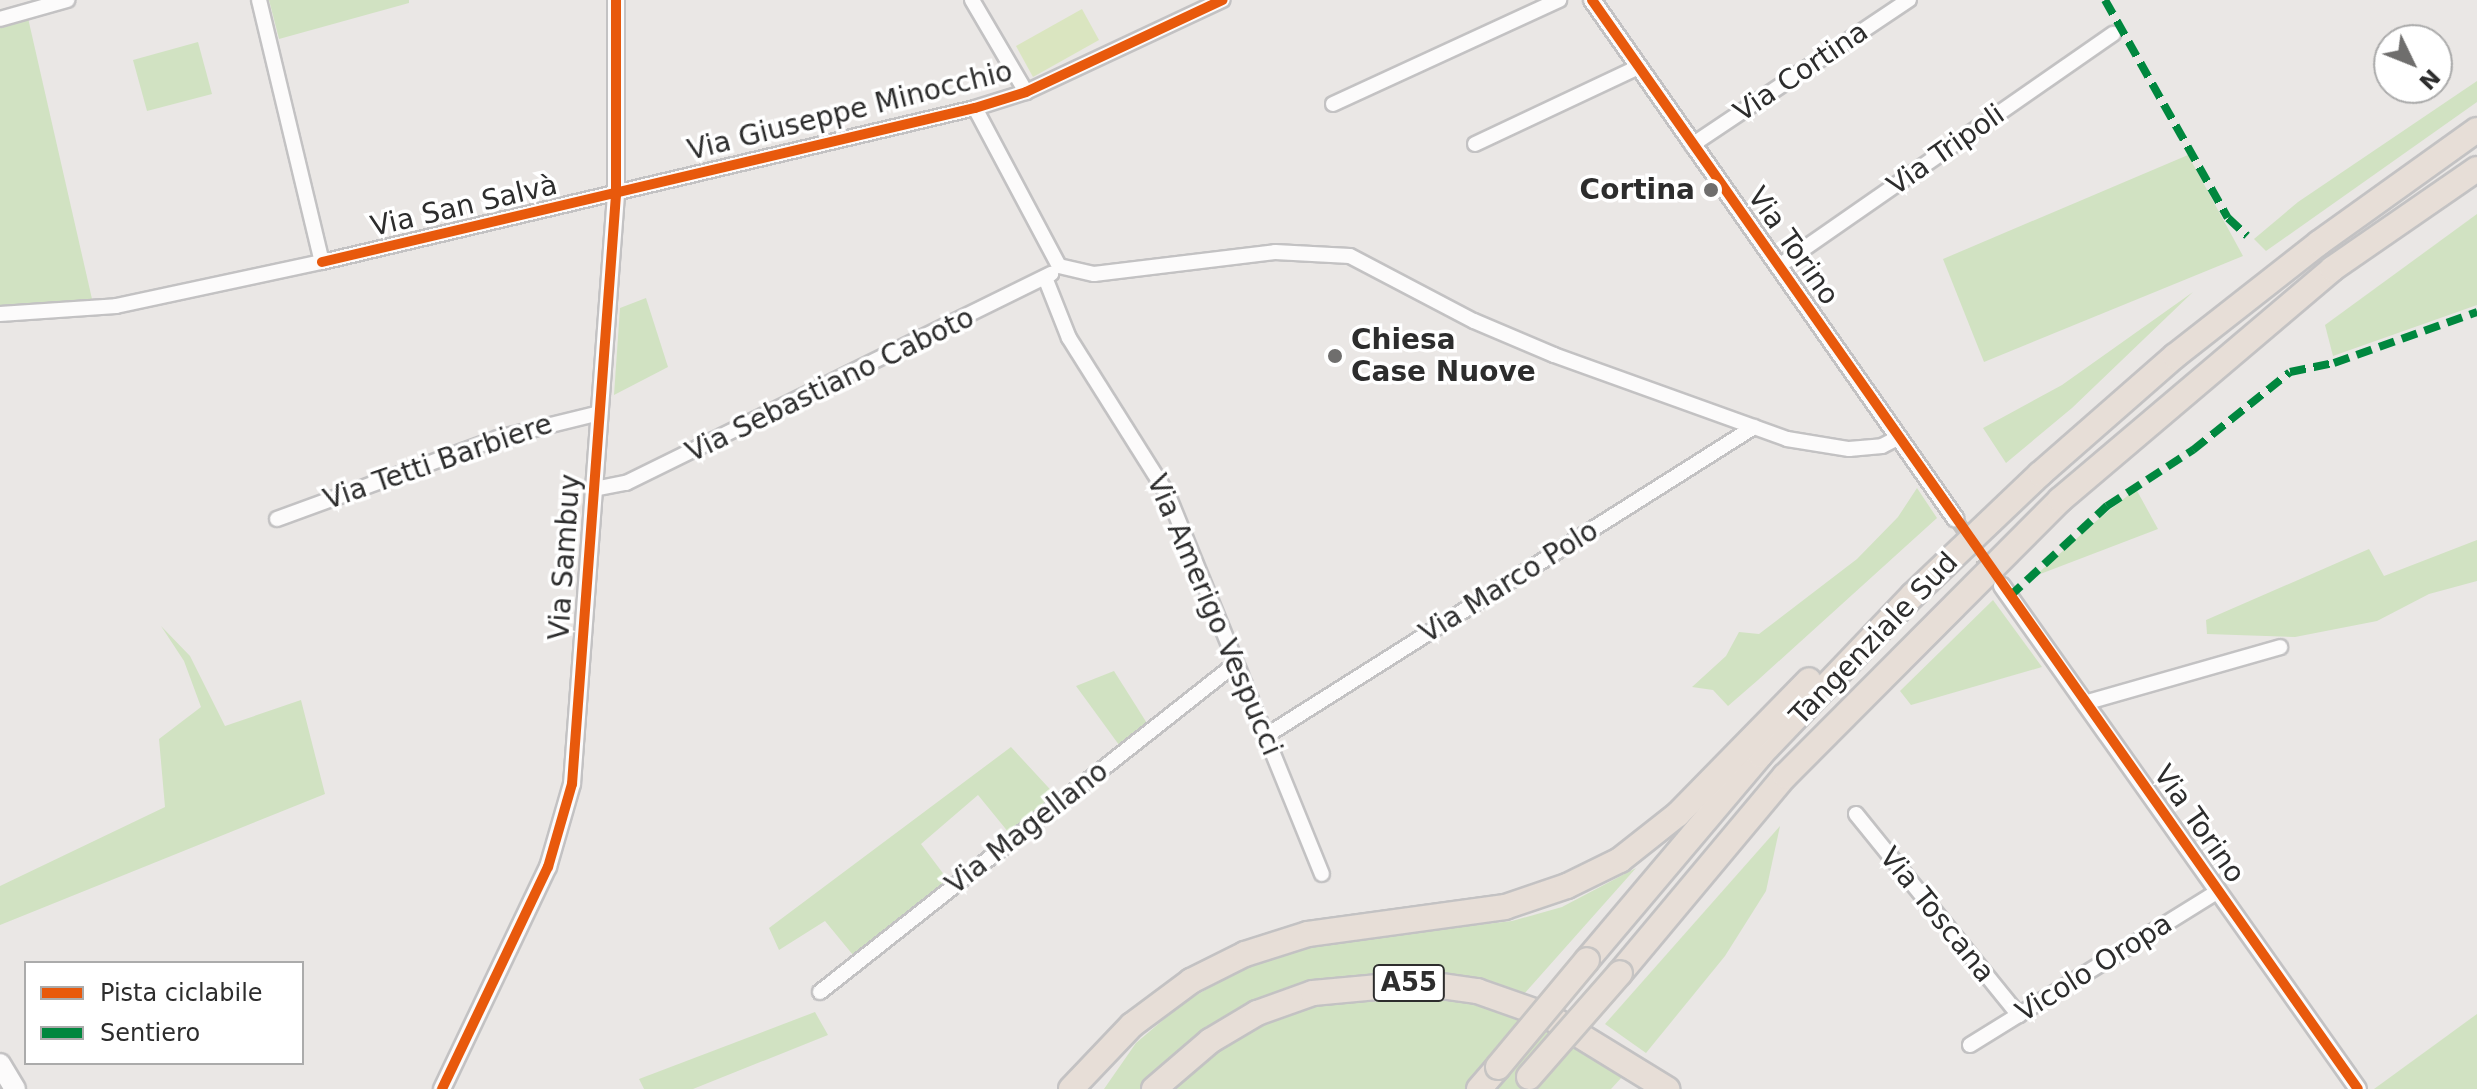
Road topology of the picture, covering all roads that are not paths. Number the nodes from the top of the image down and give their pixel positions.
1 (67, 0) edge
2 (259, 0) edge
3 (616, 0) edge
4 (972, 0) edge
5 (1222, 0) edge
6 (1559, 0) edge
7 (1592, 0) edge
8 (1909, 0) edge
9 (0, 19) edge
10 (2113, 34) dead end
11 (1639, 67) junction
12 (1026, 92) junction
13 (1333, 104) dead end
14 (975, 108) junction
15 (2477, 130) edge
16 (1475, 144) dead end
17 (1692, 145) junction
18 (2477, 169) edge
19 (616, 195) junction
20 (322, 262) junction
21 (1059, 266) junction
22 (1779, 266) junction
23 (1046, 280) junction
24 (0, 314) edge
25 (600, 413) junction
26 (1754, 427) junction
27 (1898, 438) junction
28 (594, 489) junction
29 (1955, 518) tunnel mouth
30 (277, 519) dead end
31 (2002, 586) tunnel mouth
32 (1913, 595) junction
33 (2280, 647) dead end
34 (1234, 665) junction
35 (2084, 703) junction
36 (1264, 737) junction
37 (1856, 814) dead end
38 (1322, 874) dead end
39 (2218, 891) junction
40 (820, 992) dead end
41 (2019, 1015) junction
42 (1970, 1045) dead end
43 (0, 1064) edge
44 (1524, 1083) edge
45 (15, 1089) edge
46 (442, 1089) edge
47 (1071, 1089) edge
48 (1154, 1089) edge
49 (1479, 1089) edge
50 (1667, 1089) edge
51 (2358, 1089) edge

1 - 9 street
2 - 20 street
3 - 19 street, Via Sambuy
4 - 12 street
5 - 12 street, Via Giuseppe Minocchio
6 - 13 street
7 - 11 street, Via Torino
8 - 17 street, Via Cortina
10 - 22 street, Via Tripoli
11 - 16 street
11 - 17 street, Via Torino
12 - 14 street, Via Giuseppe Minocchio
14 - 19 street, Via Giuseppe Minocchio
14 - 21 street
15 - 32 highway, Tangenziale Sud
17 - 22 street, Via Torino
18 - 44 highway, Tangenziale Sud, bridge
19 - 20 street, Via San Salvà
19 - 25 street, Via Sambuy
20 - 24 street, Via San Salvà
21 - 23 street, Via Sebastiano Caboto
21 - 26 street
22 - 27 street, Via Torino
23 - 28 street, Via Sebastiano Caboto
23 - 34 street, Via Amerigo Vespucci
25 - 28 street, Via Sambuy
25 - 30 street, Via Tetti Barbiere
26 - 27 street
26 - 36 street, Via Marco Polo
27 - 29 street, Via Torino
28 - 46 street, Via Sambuy
31 - 35 street, Via Torino
32 - 47 highway
32 - 49 highway, Tangenziale Sud, bridge
33 - 35 street
34 - 36 street, Via Amerigo Vespucci
34 - 40 street, Via Magellano
35 - 39 street, Via Torino
36 - 38 street, Via Amerigo Vespucci
37 - 41 street, Via Toscana
39 - 41 street, Vicolo Oropa
39 - 51 street, Via Torino
41 - 42 street, Vicolo Oropa
43 - 45 main road
48 - 50 highway, A55

